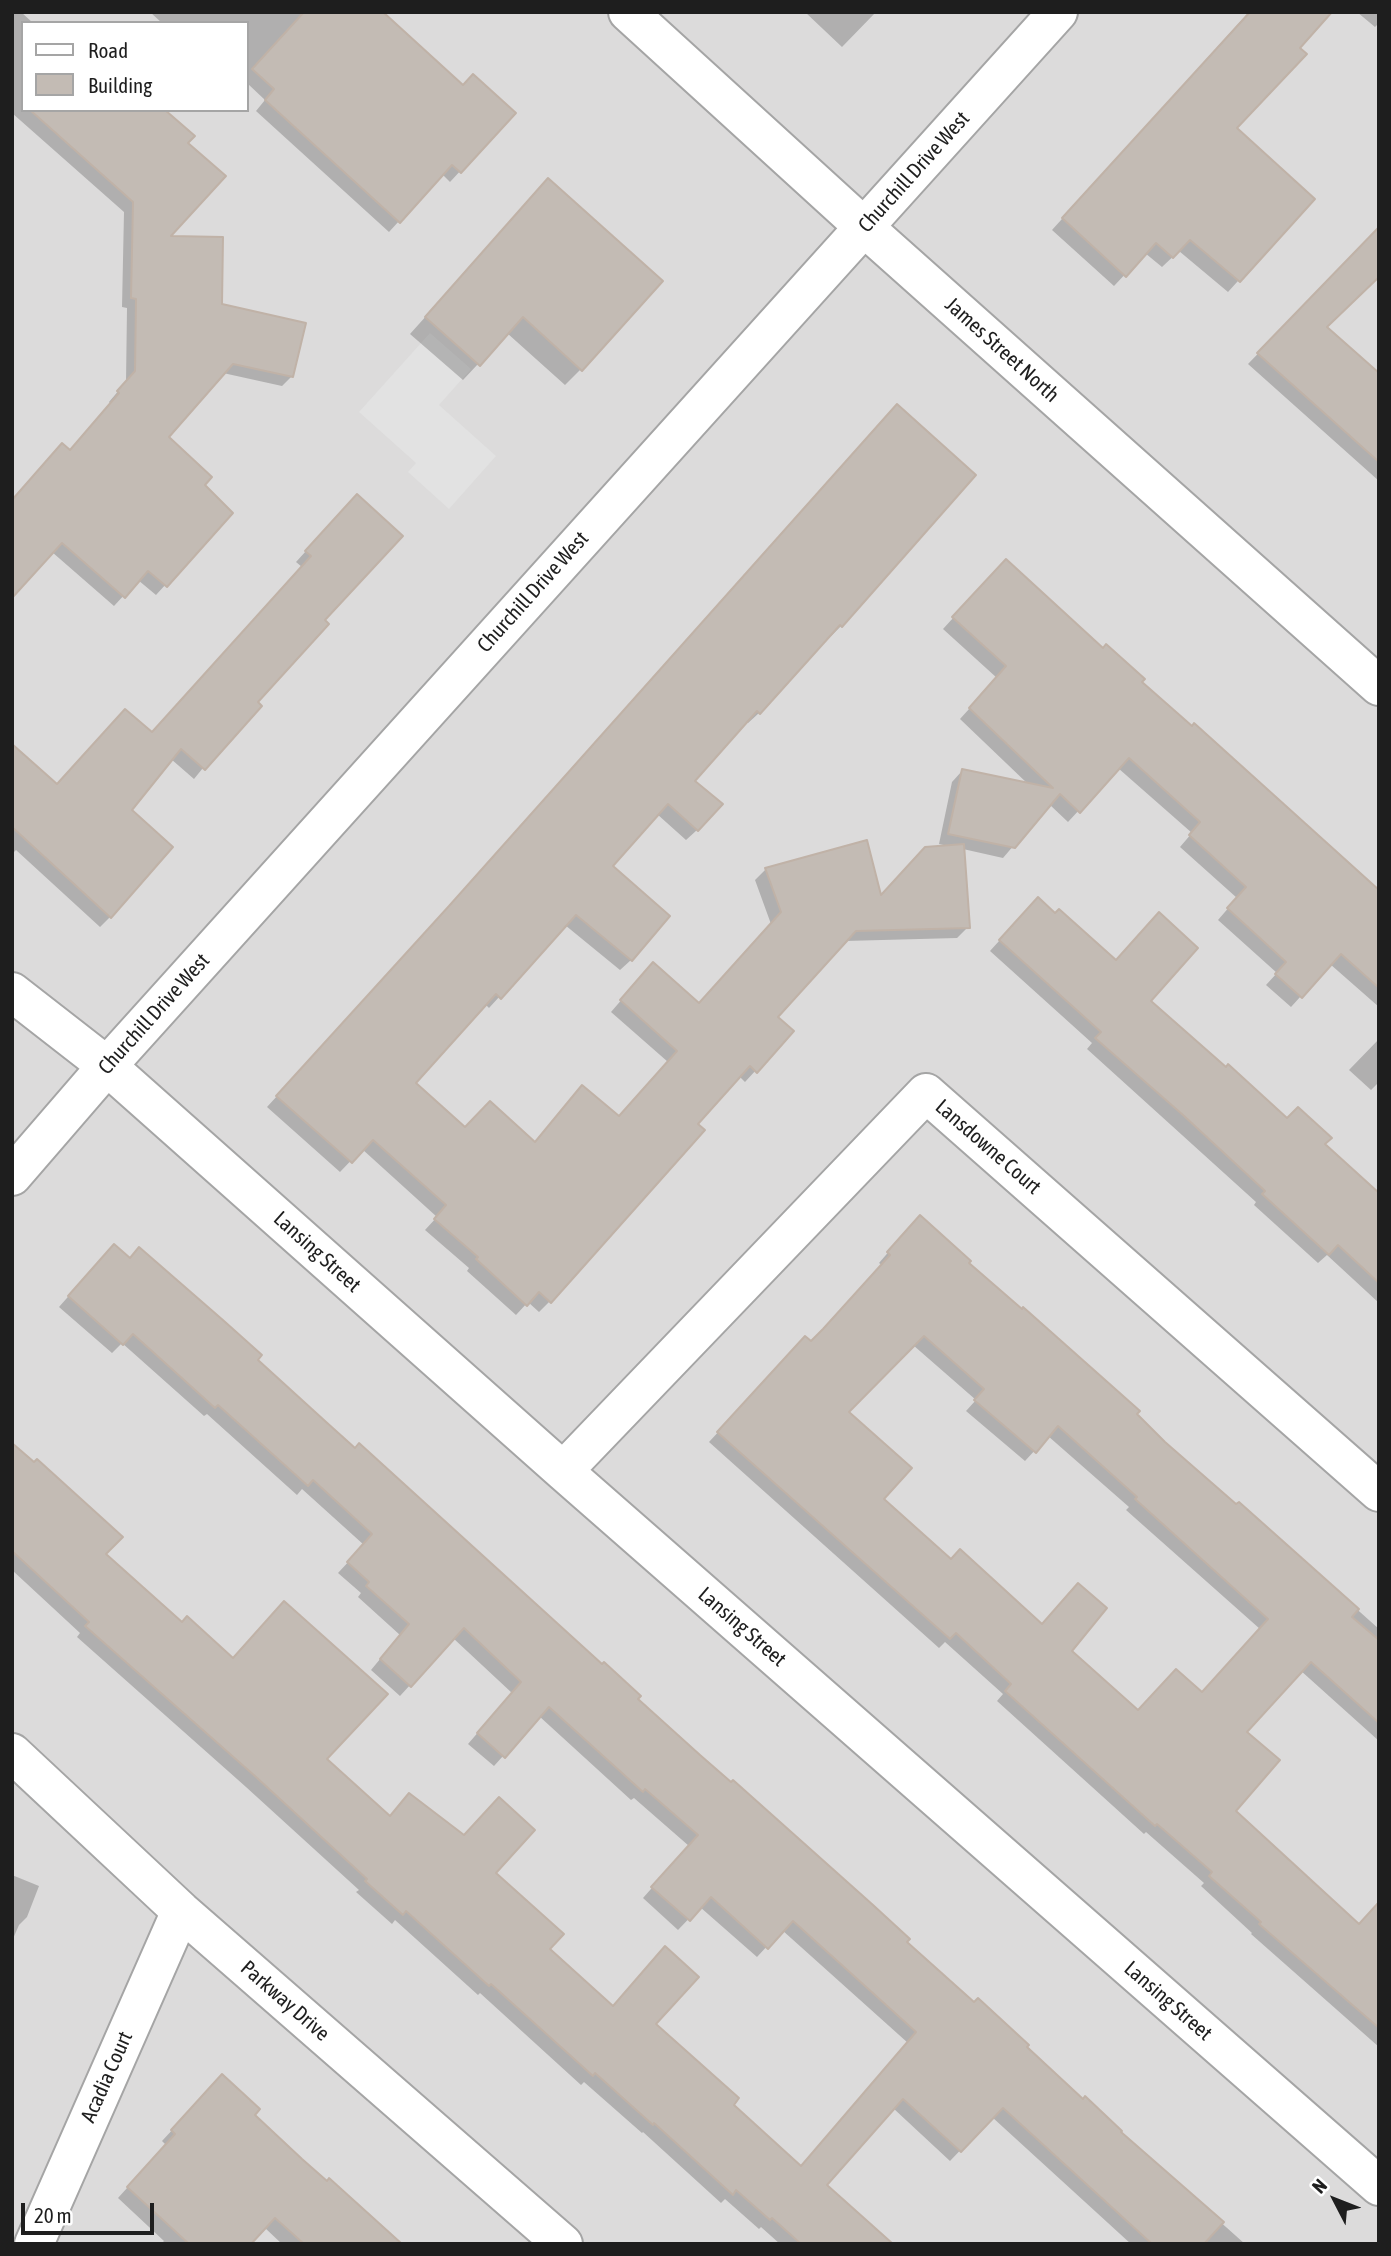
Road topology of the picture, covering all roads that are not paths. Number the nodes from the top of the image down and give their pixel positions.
1 (628, 12) edge
2 (1058, 12) edge
3 (865, 228) junction
4 (1379, 686) edge
5 (12, 992) edge
6 (107, 1066) junction
7 (12, 1175) edge
8 (563, 1471) junction
9 (1379, 1492) edge
10 (12, 1753) edge
11 (181, 1910) junction
12 (1379, 2186) edge
13 (34, 2244) edge
14 (563, 2244) edge

1 - 3 street, James Street North
2 - 3 street, Churchill Drive West
3 - 4 street, James Street North
3 - 6 street, Churchill Drive West
5 - 6 street, Lansing Street
6 - 7 street, Churchill Drive West
6 - 8 street, Lansing Street
8 - 9 street, Lansdowne Court
8 - 12 street, Lansing Street
10 - 11 street, Parkway Drive
11 - 13 street, Acadia Court
11 - 14 street, Parkway Drive

